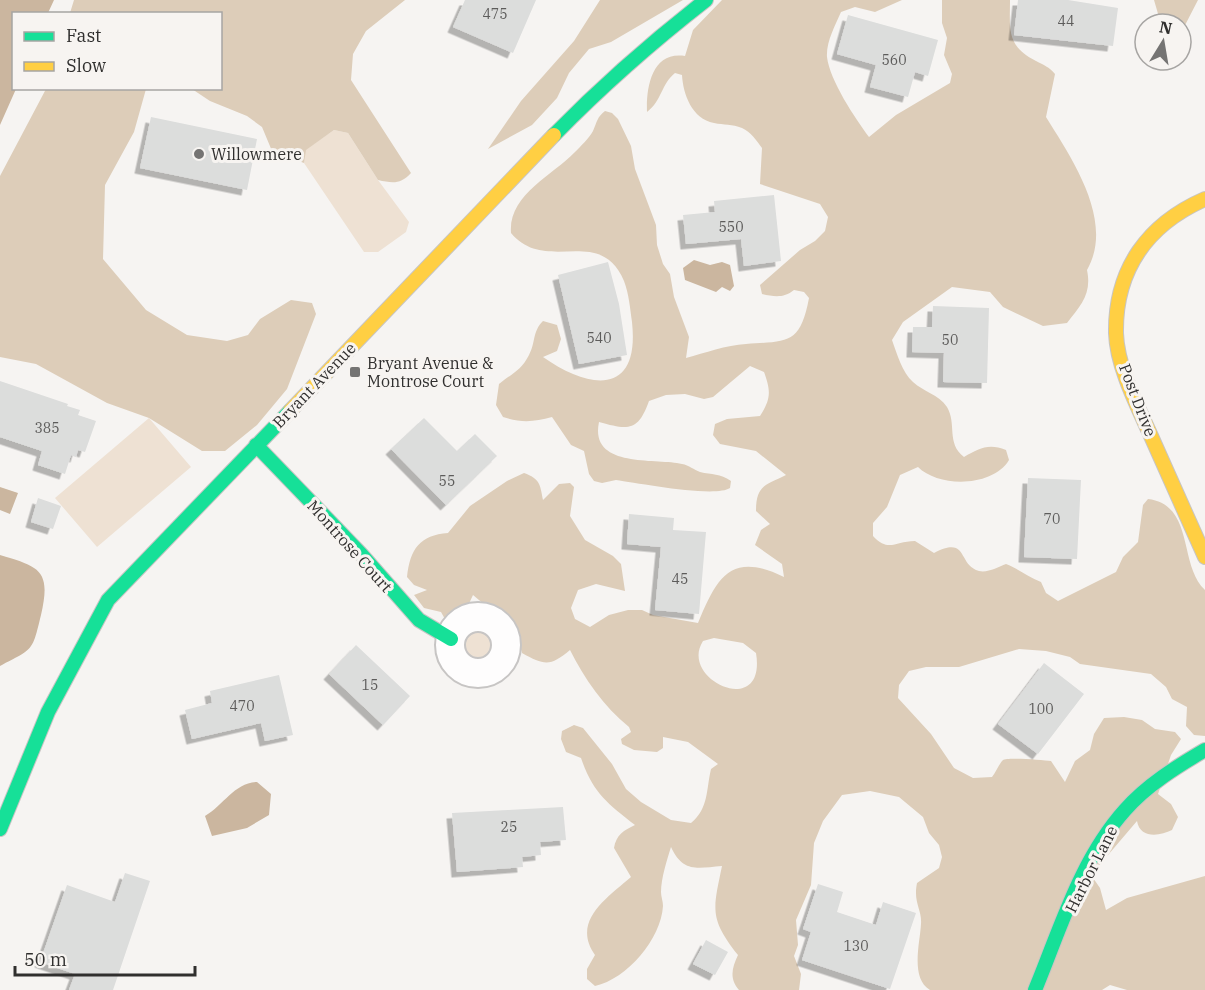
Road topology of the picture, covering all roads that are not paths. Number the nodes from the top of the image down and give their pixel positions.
1 (706, 0) edge
2 (1205, 199) edge
3 (256, 445) junction
4 (1205, 557) edge
5 (451, 639) dead end
6 (1205, 750) edge
7 (0, 829) edge
8 (1035, 990) edge

1 - 3 main road, Bryant Avenue
2 - 4 main road, Post Drive
3 - 5 main road, Montrose Court
3 - 7 main road, Bryant Avenue
6 - 8 main road, Harbor Lane

